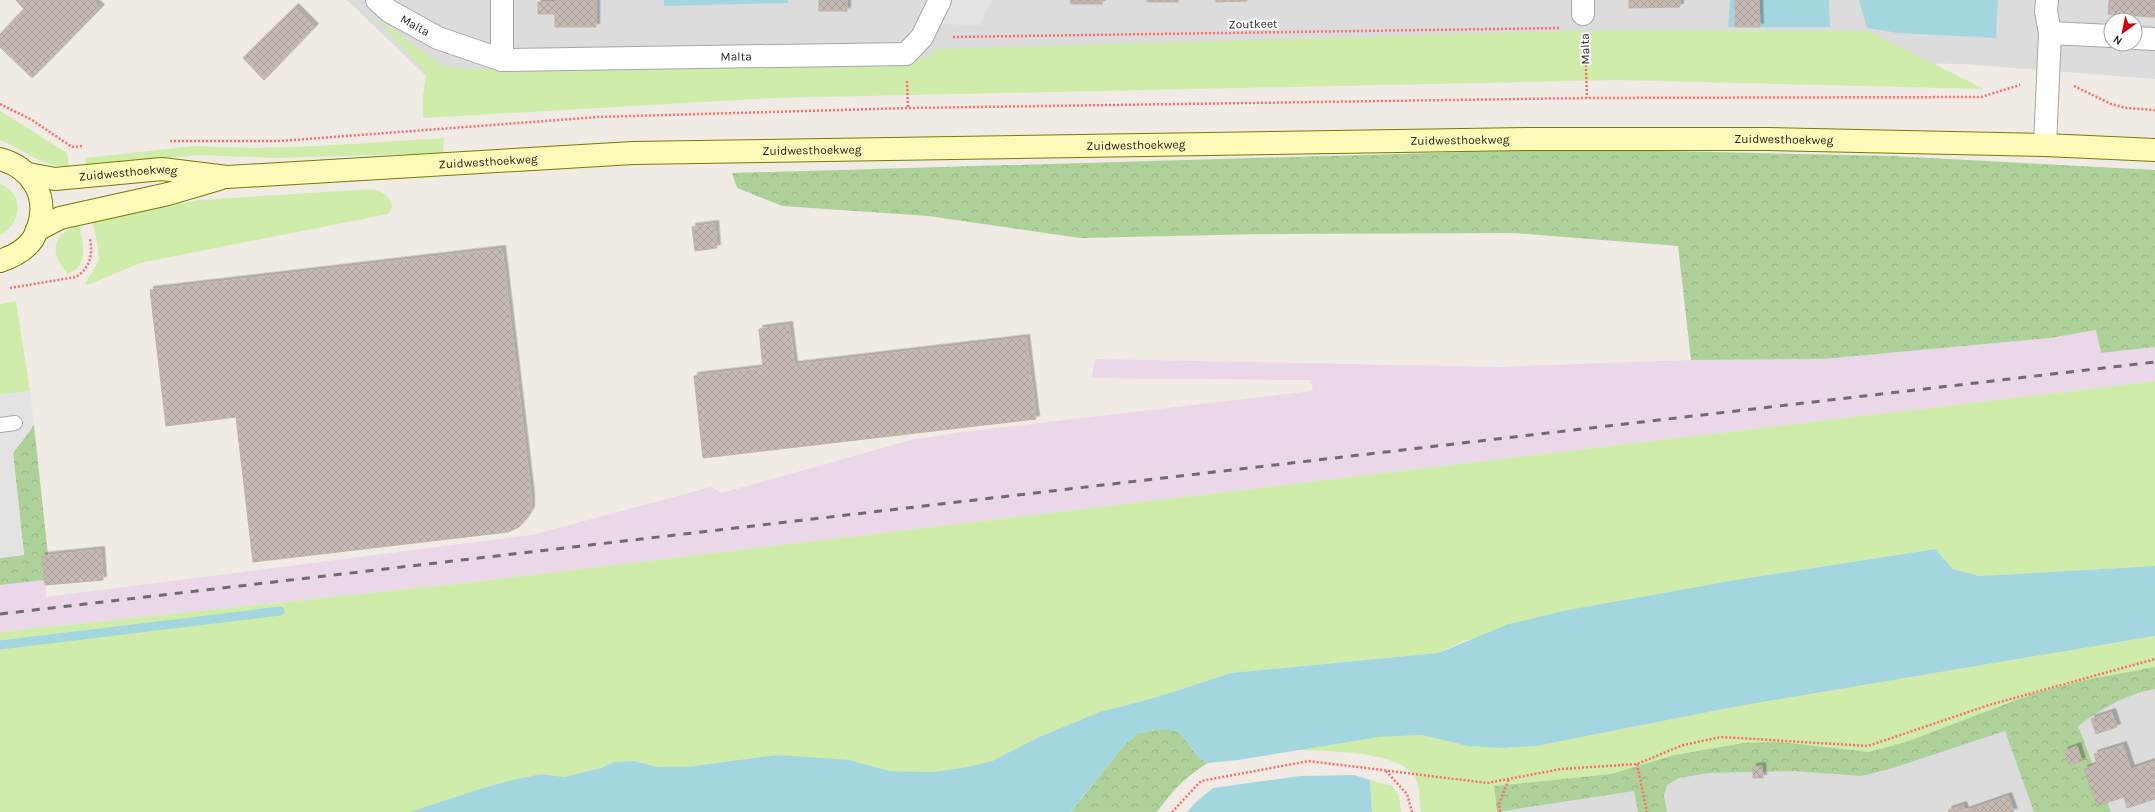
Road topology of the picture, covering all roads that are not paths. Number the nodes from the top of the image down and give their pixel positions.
1 (377, 0) edge
2 (502, 0) edge
3 (940, 0) edge
4 (2047, 0) edge
5 (2050, 33) junction
6 (2103, 36) edge
7 (2143, 38) edge
8 (2155, 39) edge
9 (502, 60) junction
10 (2045, 144) junction
11 (2155, 150) edge
12 (0, 159) edge
13 (28, 174) junction
14 (227, 177) junction
15 (37, 230) junction
16 (0, 261) edge
17 (15, 423) dead end
18 (0, 425) edge

1 - 9 street, Malta
2 - 9 street
3 - 9 street, Malta
4 - 5 street
5 - 6 street
5 - 10 street
7 - 8 street
10 - 11 main road, Zuidwesthoekweg
10 - 14 main road, Zuidwesthoekweg
12 - 13 main road
13 - 14 main road, Zuidwesthoekweg
13 - 15 main road
14 - 15 main road, Zuidwesthoekweg
15 - 16 main road
17 - 18 lane

